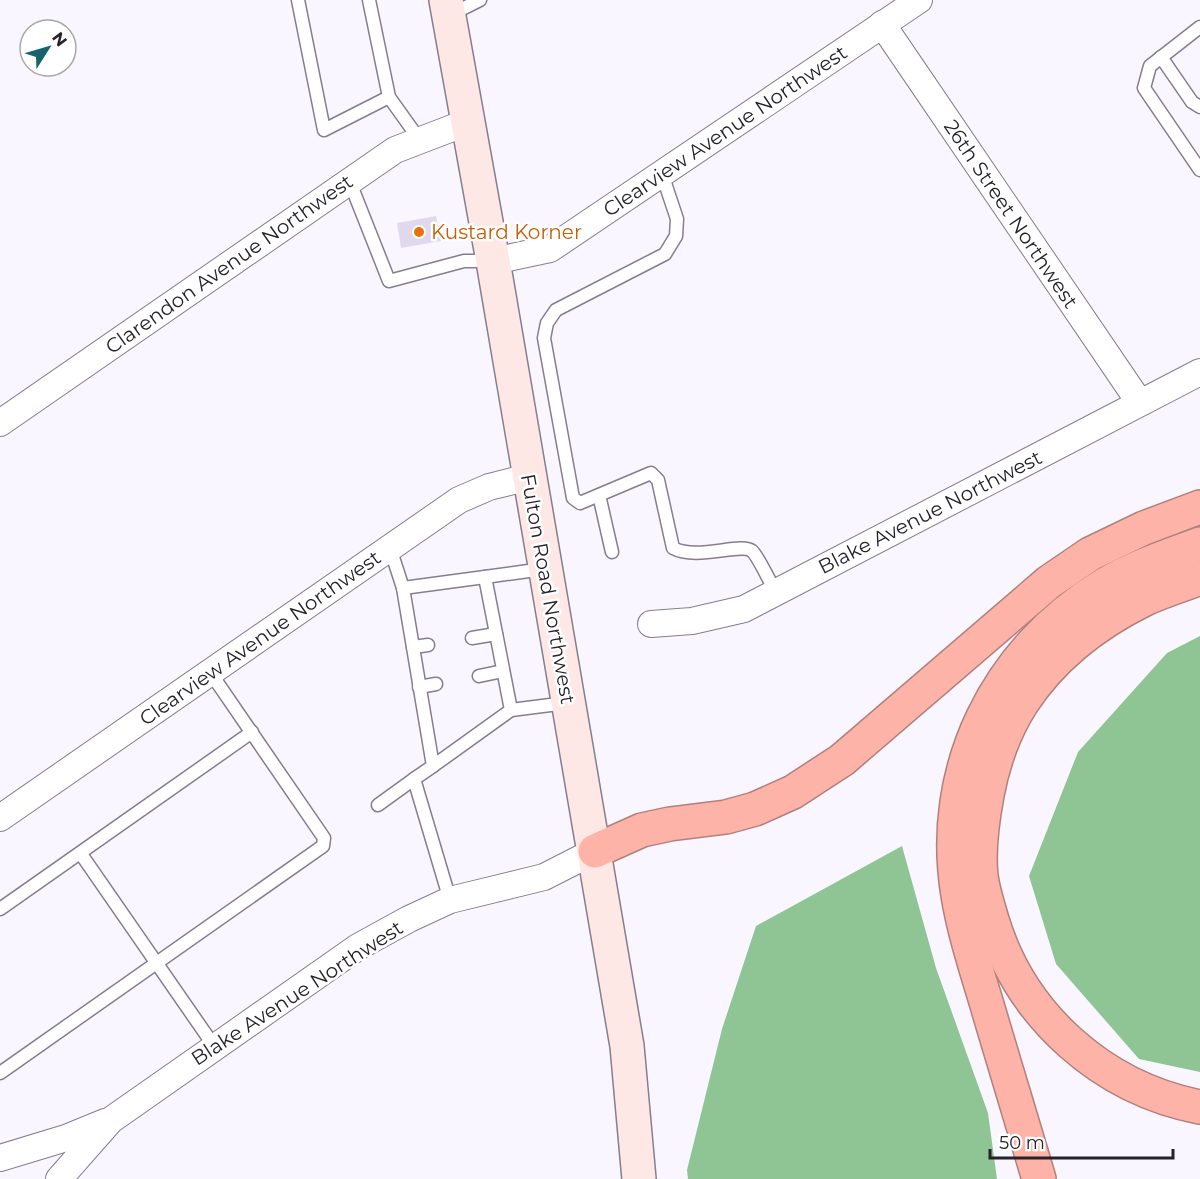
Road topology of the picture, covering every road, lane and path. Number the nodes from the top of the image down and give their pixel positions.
1 (298, 0) edge
2 (369, 0) edge
3 (480, 0) edge
4 (919, 0) edge
5 (447, 8) edge
6 (882, 24) junction
7 (1200, 27) edge
8 (1161, 57) junction
9 (389, 97) junction
10 (1200, 107) edge
11 (468, 122) junction
12 (419, 139) junction
13 (1200, 170) edge
14 (662, 174) junction
15 (349, 180) junction
16 (493, 261) junction
17 (1200, 372) edge
18 (1140, 403) junction
19 (0, 423) edge
20 (529, 477) junction
21 (599, 495) junction
22 (1200, 507) edge
23 (1200, 544) edge
24 (390, 548) junction
25 (612, 552) dead end
26 (544, 568) junction
27 (485, 577) junction
28 (1200, 578) edge
29 (403, 588) junction
30 (776, 592) junction
31 (651, 624) dead end
32 (496, 634) junction
33 (472, 638) dead end
34 (428, 645) dead end
35 (412, 646) junction
36 (503, 671) junction
37 (210, 672) junction
38 (479, 676) dead end
39 (436, 684) dead end
40 (419, 687) junction
41 (567, 703) junction
42 (511, 710) junction
43 (252, 732) junction
44 (433, 766) junction
45 (414, 779) junction
46 (378, 805) dead end
47 (0, 818) edge
48 (595, 851) junction
49 (81, 854) junction
50 (450, 900) junction
51 (0, 909) edge
52 (156, 962) junction
53 (214, 1046) junction
54 (0, 1073) edge
55 (1200, 1107) edge
56 (111, 1120) junction
57 (0, 1158) edge
58 (59, 1179) edge
59 (639, 1179) edge
60 (1039, 1179) edge

1 - 9 lane
2 - 9 lane
3 - 5 lane
4 - 6 street, Clearview Avenue Northwest
5 - 11 main road, Fulton Road Northwest
6 - 14 street, Clearview Avenue Northwest
6 - 18 street, 26th Street Northwest
7 - 8 lane
8 - 10 lane
8 - 13 lane
9 - 12 lane
11 - 12 street, Clarendon Avenue Northwest
11 - 16 main road, Fulton Road Northwest
12 - 15 street, Clarendon Avenue Northwest
14 - 16 street, Clearview Avenue Northwest
14 - 21 lane
15 - 16 lane
15 - 19 street, Clarendon Avenue Northwest
16 - 20 main road, Fulton Road Northwest
17 - 18 street, Blake Avenue Northwest
18 - 30 street, Blake Avenue Northwest
20 - 24 street, Clearview Avenue Northwest
20 - 26 main road, Fulton Road Northwest
21 - 25 lane
21 - 30 lane
22 - 48 highway
23 - 60 highway
24 - 29 lane
24 - 37 street, Clearview Avenue Northwest
26 - 27 lane
26 - 41 main road, Fulton Road Northwest
27 - 29 lane
27 - 32 lane
28 - 55 highway
29 - 35 lane
30 - 31 street, Blake Avenue Northwest
32 - 33 lane
32 - 36 lane
34 - 35 lane
35 - 40 lane
36 - 38 lane
36 - 42 lane
37 - 43 lane
37 - 47 street, Clearview Avenue Northwest
39 - 40 lane
40 - 44 lane
41 - 42 lane
41 - 48 main road, Fulton Road Northwest
42 - 44 lane
43 - 49 lane
43 - 52 lane
44 - 45 lane
45 - 46 lane
45 - 50 lane
48 - 50 street, Blake Avenue Northwest
48 - 59 main road, Fulton Road Northwest
49 - 51 lane
49 - 52 lane
50 - 53 street, Blake Avenue Northwest
52 - 53 lane
52 - 54 lane
53 - 56 street, Blake Avenue Northwest
56 - 57 street, Blake Avenue Northwest
56 - 58 street, Blake Avenue Northwest

